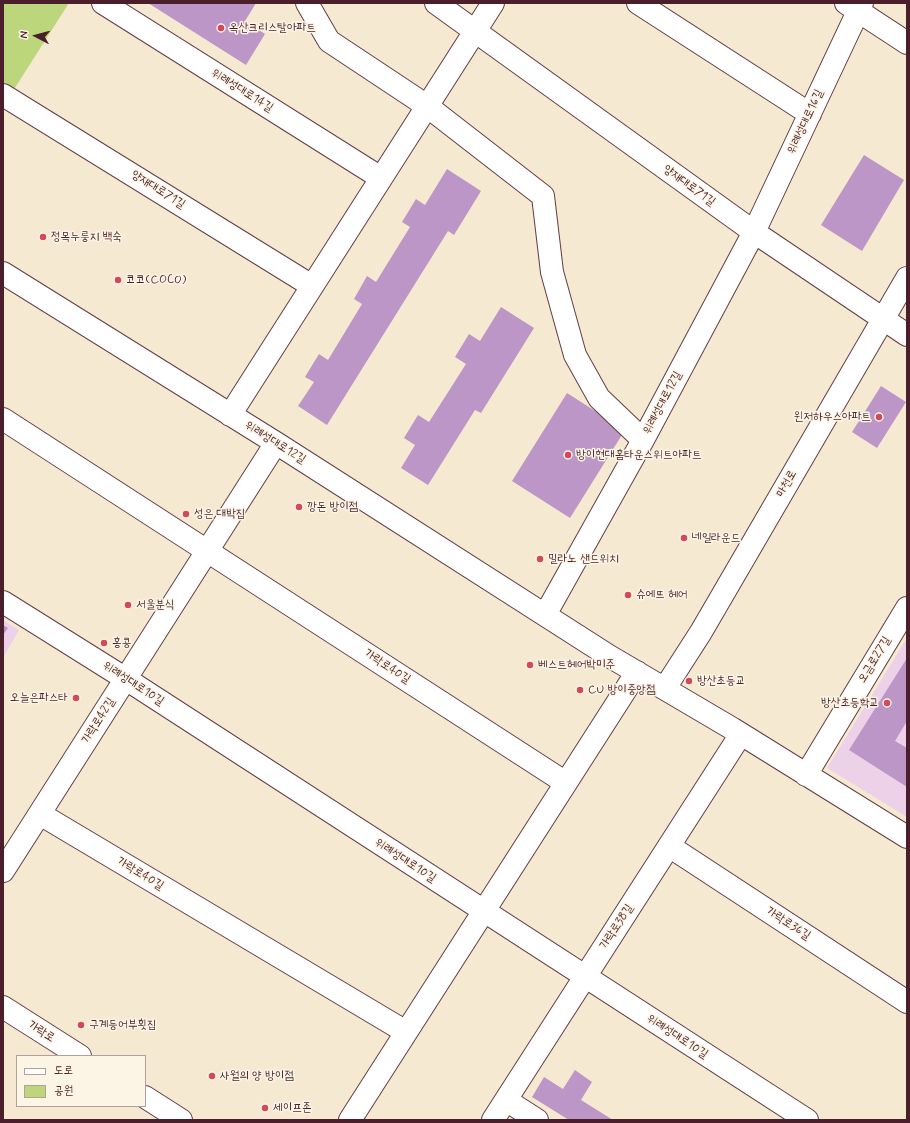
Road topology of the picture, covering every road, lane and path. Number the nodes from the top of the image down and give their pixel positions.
1 (103, 3) edge
2 (307, 3) edge
3 (436, 3) edge
4 (493, 3) edge
5 (638, 3) edge
6 (855, 6) edge
7 (474, 32) junction
8 (907, 44) edge
9 (3, 95) edge
10 (427, 106) junction
11 (810, 114) junction
12 (381, 178) junction
13 (754, 232) junction
14 (3, 273) edge
15 (907, 278) edge
16 (312, 286) junction
17 (883, 320) junction
18 (907, 335) edge
19 (230, 415) junction
20 (3, 419) edge
21 (643, 440) junction
22 (276, 443) junction
23 (208, 550) junction
24 (3, 602) edge
25 (907, 608) edge
26 (544, 615) junction
27 (637, 672) junction
28 (126, 679) junction
29 (665, 688) junction
30 (741, 734) junction
31 (806, 775) junction
32 (566, 783) junction
33 (40, 814) junction
34 (907, 838) edge
35 (669, 846) junction
36 (3, 871) edge
37 (484, 912) junction
38 (585, 977) junction
39 (907, 1002) edge
40 (3, 1007) edge
41 (406, 1032) junction
42 (78, 1055) edge
43 (146, 1098) edge
44 (506, 1100) junction
45 (181, 1120) edge
46 (350, 1120) edge
47 (493, 1120) edge
48 (537, 1120) edge
49 (807, 1120) edge

1 - 12 street, 위례성대로14길
2 - 10 street
3 - 7 street, 양재대로71길
4 - 7 street
5 - 11 street
6 - 8 street, 위례성대로16길
6 - 11 street, 위례성대로16길
7 - 10 street
7 - 13 street, 양재대로71길
9 - 16 street, 양재대로71길
10 - 12 street
10 - 21 street
11 - 13 street, 위례성대로16길
12 - 16 street
13 - 17 street, 양재대로71길
13 - 21 street, 위례성대로12길
14 - 19 street, 위례성대로12길
15 - 17 street, 마천로
16 - 19 street
17 - 18 street, 양재대로71길
17 - 29 street, 마천로
19 - 22 street, 위례성대로12길
20 - 23 street
21 - 26 street, 위례성대로12길
22 - 23 street, 가락로42길
22 - 26 street, 위례성대로12길
23 - 28 street, 가락로42길
23 - 32 street, 가락로40길
24 - 28 street, 위례성대로10길
25 - 31 street, 오금로27길
26 - 27 street, 위례성대로12길
27 - 29 street, 위례성대로12길
27 - 32 street
28 - 33 street, 가락로42길
28 - 37 street, 위례성대로10길
29 - 30 street
30 - 31 street
30 - 35 street, 가락로38길
31 - 34 street
32 - 37 street
33 - 36 street, 가락로42길
33 - 41 street, 가락로40길
35 - 38 street, 가락로38길
35 - 39 street, 가락로36길
37 - 38 street, 위례성대로10길
37 - 41 street
38 - 44 street, 가락로38길
38 - 49 street, 위례성대로10길
40 - 42 street, 가락로
41 - 46 street
43 - 45 street
44 - 47 street, 가락로38길
44 - 48 street

